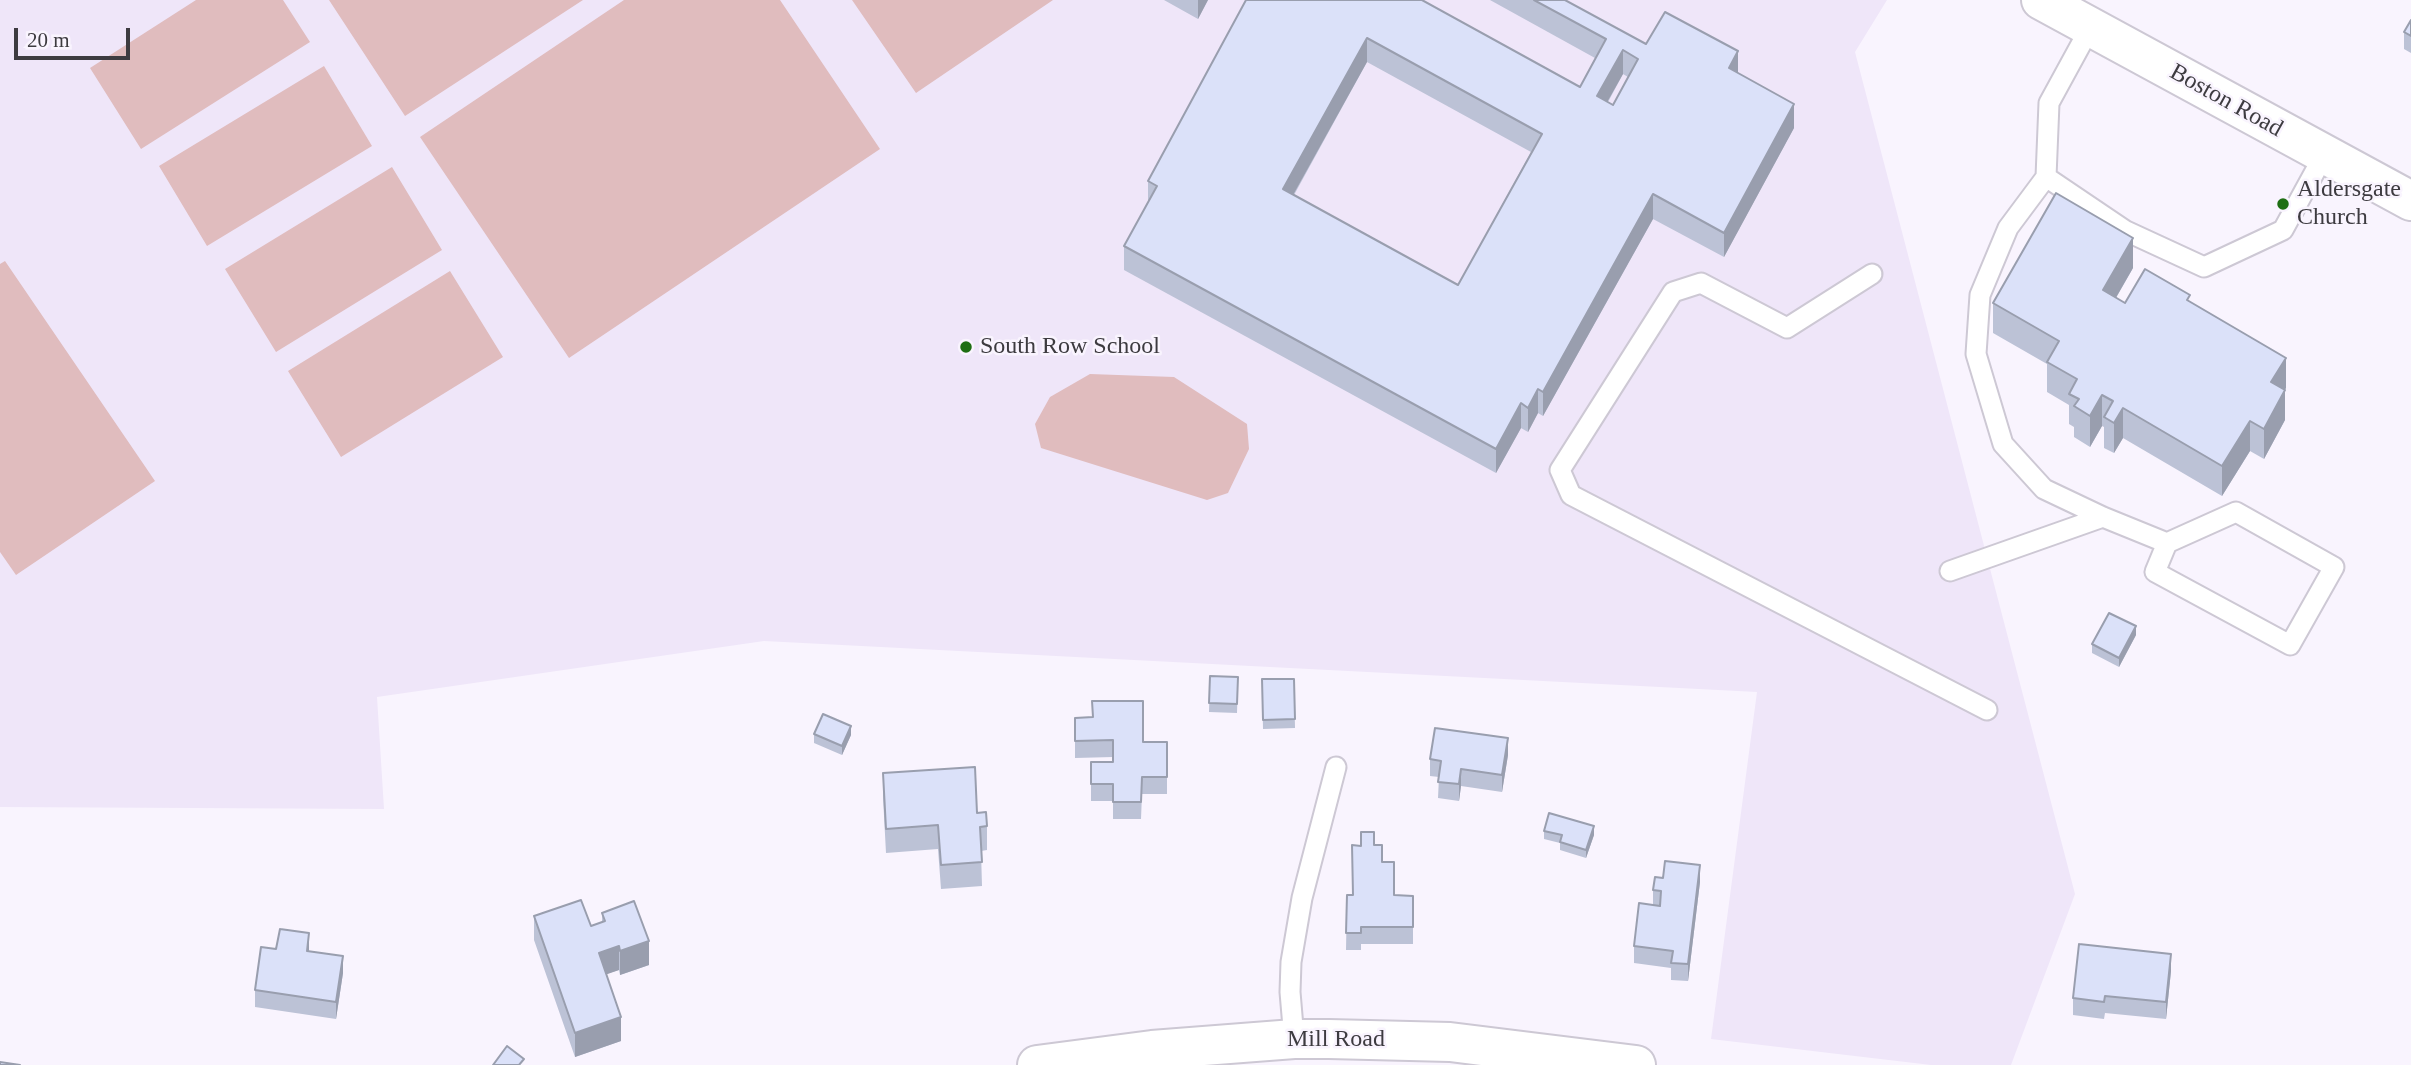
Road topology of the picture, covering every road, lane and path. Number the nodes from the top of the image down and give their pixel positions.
1 (2042, 0) edge
2 (2091, 26) junction
3 (2324, 155) junction
4 (2046, 177) junction
5 (2411, 201) edge
6 (1872, 274) dead end
7 (2103, 517) junction
8 (2167, 543) junction
9 (1950, 570) dead end
10 (1987, 710) dead end
11 (1336, 766) dead end
12 (1294, 1039) junction
13 (1037, 1065) edge
14 (1636, 1065) edge

1 - 2 main road, Boston Road
2 - 3 main road, Boston Road
2 - 4 lane
3 - 4 lane
3 - 5 main road, Boston Road
4 - 7 lane
6 - 10 lane
7 - 8 lane
7 - 9 lane
8 - 8 lane
11 - 12 lane
12 - 13 main road, Mill Road
12 - 14 main road, Mill Road

